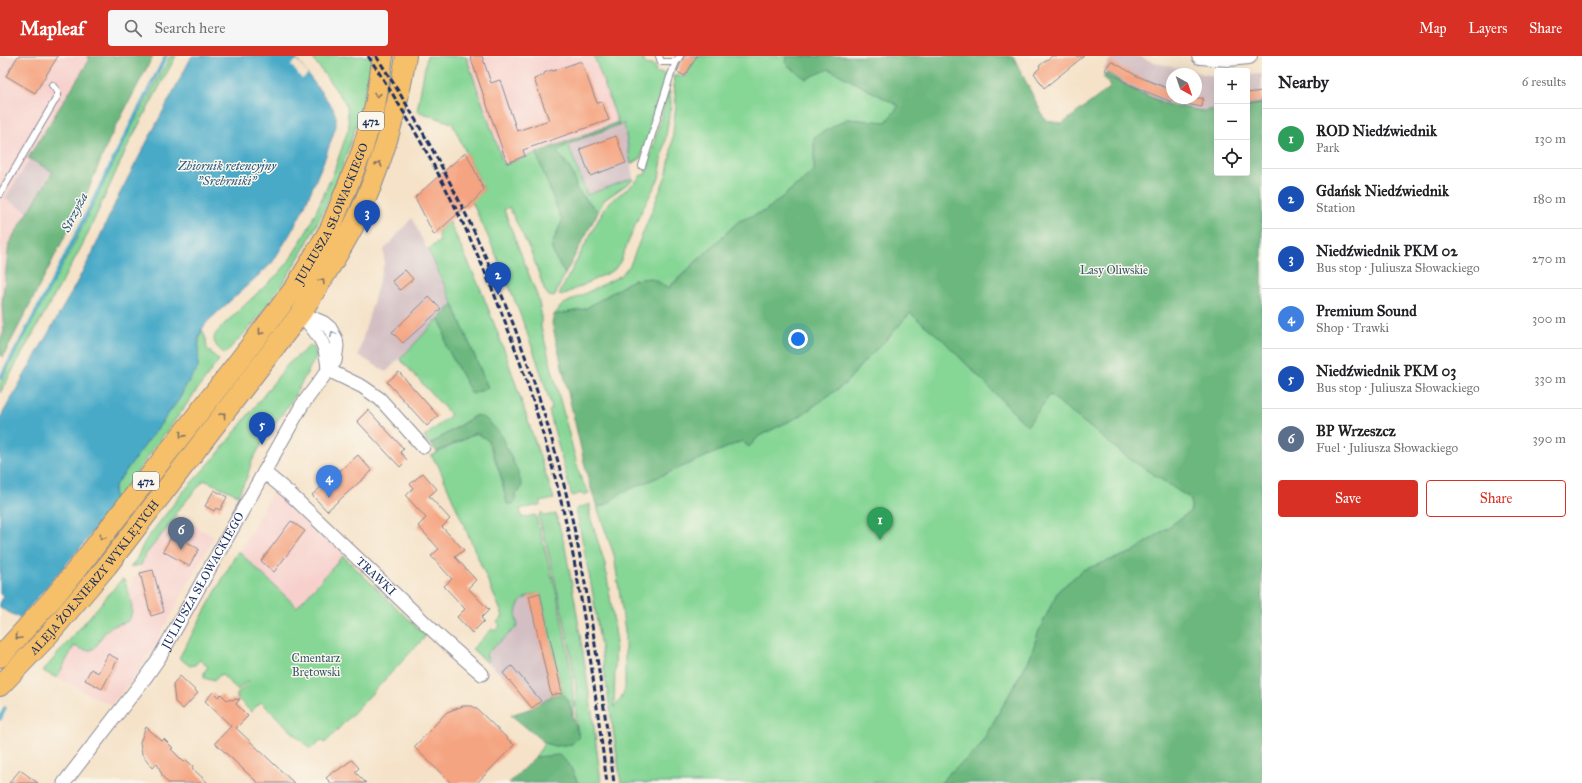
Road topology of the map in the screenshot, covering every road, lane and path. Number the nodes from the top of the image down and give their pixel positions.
1 (383, 56) edge
2 (406, 56) edge
3 (659, 56) edge
4 (680, 56) edge
5 (1200, 56) edge
6 (1250, 56) edge
7 (676, 62) junction
8 (52, 85) dead end
9 (642, 166) dead end
10 (0, 194) edge
11 (285, 301) junction
12 (301, 313) junction
13 (328, 370) junction
14 (423, 447) dead end
15 (264, 472) junction
16 (0, 656) edge
17 (484, 676) dead end
18 (0, 686) edge
19 (64, 783) edge

1 -> 11 main road, JULIUSZA SŁOWACKIEGO / 472
12 -> 2 main road, JULIUSZA SŁOWACKIEGO / 472
3 - 7 lane
4 - 7 lane
5 - 6 street
7 - 9 lane
8 - 10 lane
11 - 12 street
11 -> 16 main road, ALEJA ŻOŁNIERZY WYKLĘTYCH / 472
12 - 13 street
18 -> 12 main road, ALEJA ŻOŁNIERZY WYKLĘTYCH / 472
13 - 14 street
13 - 15 street, JULIUSZA SŁOWACKIEGO
15 - 17 street, TRAWKI
15 - 19 street, JULIUSZA SŁOWACKIEGO

